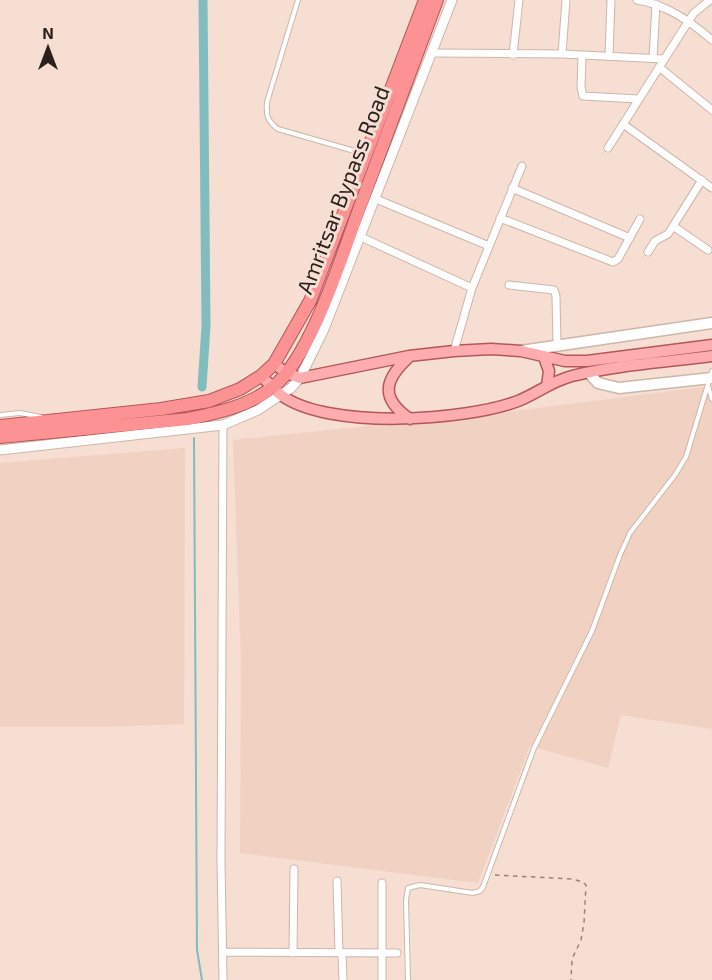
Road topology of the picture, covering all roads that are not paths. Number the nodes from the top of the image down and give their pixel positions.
1 (298, 0) edge
2 (425, 0) edge
3 (437, 0) edge
4 (452, 0) edge
5 (519, 0) edge
6 (566, 0) edge
7 (611, 0) edge
8 (637, 0) edge
9 (710, 0) edge
10 (656, 4) junction
11 (688, 22) junction
12 (712, 40) edge
13 (432, 53) junction
14 (562, 54) junction
15 (513, 55) junction
16 (582, 55) junction
17 (609, 56) junction
18 (653, 58) junction
19 (663, 59) junction
20 (659, 67) junction
21 (638, 99) junction
22 (712, 110) edge
23 (623, 124) junction
24 (608, 148) dead end
25 (366, 154) junction
26 (522, 166) dead end
27 (702, 180) junction
28 (512, 188) junction
29 (712, 188) edge
30 (376, 199) junction
31 (500, 218) junction
32 (640, 219) dead end
33 (673, 226) junction
34 (361, 237) junction
35 (630, 238) junction
36 (489, 246) junction
37 (708, 250) dead end
38 (648, 252) dead end
39 (509, 285) dead end
40 (472, 288) junction
41 (712, 322) edge
42 (557, 345) junction
43 (712, 345) edge
44 (454, 351) junction
45 (521, 351) junction
46 (712, 356) edge
47 (409, 357) junction
48 (544, 357) junction
49 (274, 364) junction
50 (287, 373) junction
51 (589, 373) junction
52 (261, 376) junction
53 (300, 378) junction
54 (710, 378) edge
55 (547, 386) junction
56 (277, 391) junction
57 (712, 399) edge
58 (0, 415) edge
59 (411, 419) junction
60 (53, 420) junction
61 (223, 425) junction
62 (0, 426) edge
63 (0, 437) edge
64 (0, 450) edge
65 (294, 869) dead end
66 (337, 881) dead end
67 (382, 883) dead end
68 (223, 952) junction
69 (292, 953) junction
70 (340, 953) junction
71 (381, 953) junction
72 (397, 953) dead end
73 (223, 980) edge
74 (343, 980) edge
75 (382, 980) edge
76 (408, 980) edge

1 - 25 lane
2 - 25 highway, Amritsar Bypass Road
3 - 50 highway, Amritsar Bypass Road
4 - 13 street
5 - 15 street
6 - 14 street
7 - 17 street
8 - 10 street
9 - 11 street
10 - 11 street
10 - 18 street
11 - 12 street
11 - 19 street
13 - 15 street
13 - 30 street
14 - 15 street
14 - 16 street
16 - 17 street
16 - 21 street
17 - 18 street
18 - 19 street
19 - 20 street
20 - 21 street
20 - 22 street
21 - 23 street
23 - 24 street
23 - 27 street
25 - 49 highway, Amritsar Bypass Road
26 - 28 street
27 - 29 street
27 - 33 street
28 - 31 street
28 - 35 street
30 - 34 street
30 - 36 street
31 - 35 street
31 - 36 street
32 - 35 street
33 - 37 street
33 - 38 street
34 - 40 street
34 - 53 street
36 - 40 street
39 - 42 street
40 - 44 street
41 - 42 main road
42 - 45 main road
43 - 48 main road
44 - 45 main road
44 - 47 main road
45 - 48 main road
46 - 51 main road
47 - 53 main road
47 - 59 main road
48 - 55 main road
49 - 50 main road
49 - 52 highway, Amritsar Bypass Road
50 - 53 main road
50 - 56 highway, Amritsar Bypass Road
51 - 54 main road
51 - 55 main road
52 - 56 main road
52 - 60 highway, Amritsar Bypass Road
53 - 56 street
54 - 57 lane
54 - 76 lane
55 - 59 main road
56 - 59 main road
56 - 61 street
56 - 63 highway, Amritsar Bypass Road
58 - 60 lane
60 - 62 highway, Amritsar Bypass Road
61 - 64 street
61 - 68 street
65 - 69 street
66 - 70 street
67 - 71 street
68 - 69 street
68 - 73 street
69 - 70 street
70 - 71 street
70 - 74 street
71 - 72 street
71 - 75 street

